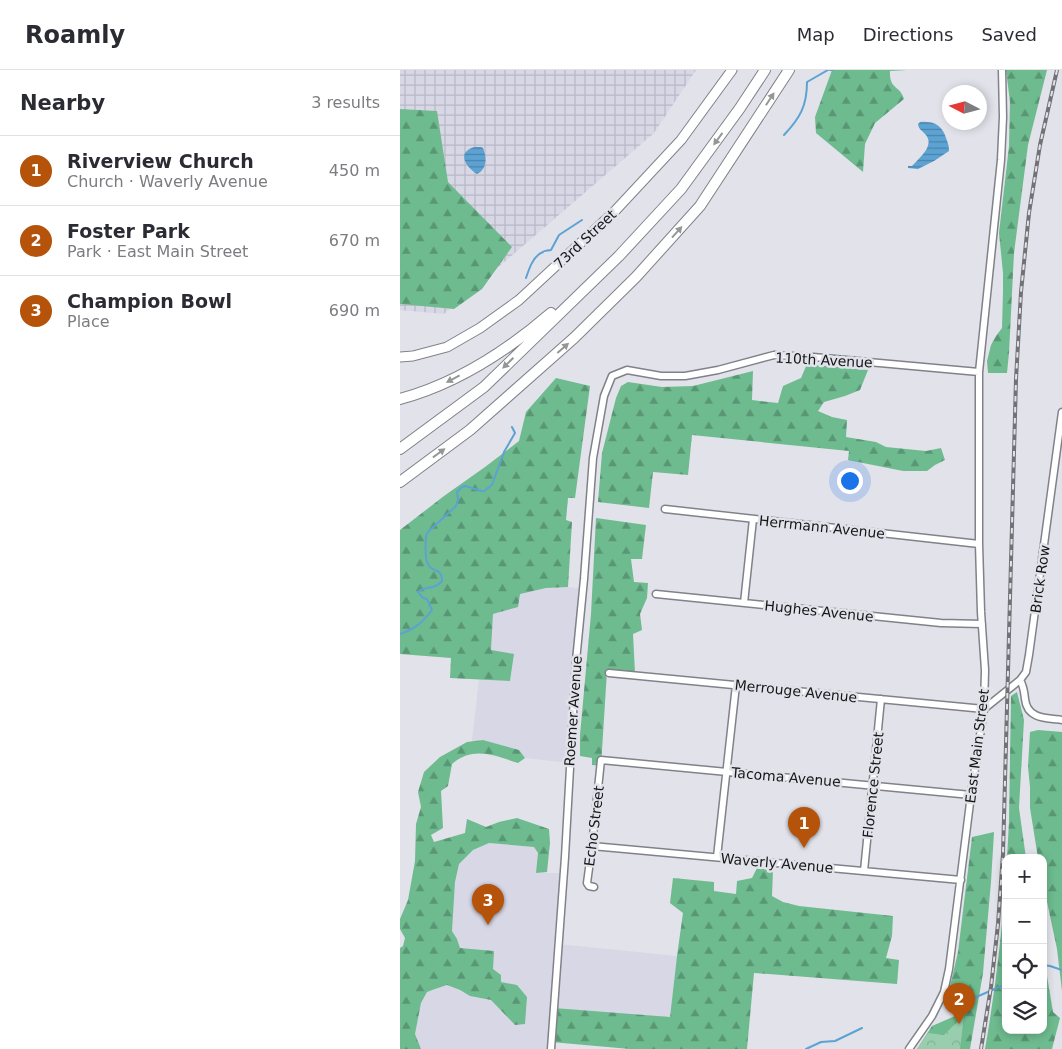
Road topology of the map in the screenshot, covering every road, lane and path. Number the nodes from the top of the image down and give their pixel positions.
1 (732, 70) edge
2 (765, 70) edge
3 (789, 70) edge
4 (1002, 70) edge
5 (619, 256) junction
6 (400, 357) edge
7 (980, 372) junction
8 (612, 376) joint
9 (400, 399) edge
10 (1062, 412) edge
11 (400, 449) edge
12 (400, 482) edge
13 (665, 509) dead end
14 (753, 519) junction
15 (980, 544) junction
16 (656, 594) dead end
17 (744, 603) junction
18 (982, 624) junction
19 (609, 673) dead end
20 (1020, 680) junction
21 (736, 686) junction
22 (881, 700) junction
23 (984, 709) junction
24 (1062, 720) edge
25 (601, 760) joint
26 (726, 772) junction
27 (872, 786) junction
28 (971, 795) junction
29 (592, 846) junction
30 (717, 857) junction
31 (864, 871) junction
32 (961, 880) junction
33 (594, 887) dead end
34 (551, 1049) edge
35 (909, 1049) edge

1 - 6 main road, 73rd Street
2 -> 5 highway
12 -> 3 highway
4 - 7 street, East Main Street
5 -> 9 highway
5 -> 11 highway
7 - 8 street, 110th Avenue
7 - 15 street, East Main Street
8 - 34 street, Roemer Avenue
10 - 20 street, Brick Row
13 - 14 street, Herrmann Avenue
14 - 15 street, Herrmann Avenue
14 - 17 street
15 - 18 street, East Main Street
16 - 17 street, Hughes Avenue
17 - 18 street, Hughes Avenue
18 - 23 street, East Main Street
19 - 21 street, Merrouge Avenue
20 - 23 street
20 - 24 street
21 - 22 street, Merrouge Avenue
21 - 26 street
22 - 23 street, Merrouge Avenue
22 - 27 street, Florence Street
23 - 28 street, East Main Street
25 - 26 street, Tacoma Avenue
25 - 29 street, Echo Street
26 - 27 street, Tacoma Avenue
26 - 30 street
27 - 28 street, Tacoma Avenue
27 - 31 street, Florence Street
28 - 32 street, East Main Street
29 - 30 street, Waverly Avenue
29 - 33 street, Echo Street
30 - 31 street, Waverly Avenue
31 - 32 street, Waverly Avenue
32 - 35 street, East Main Street

